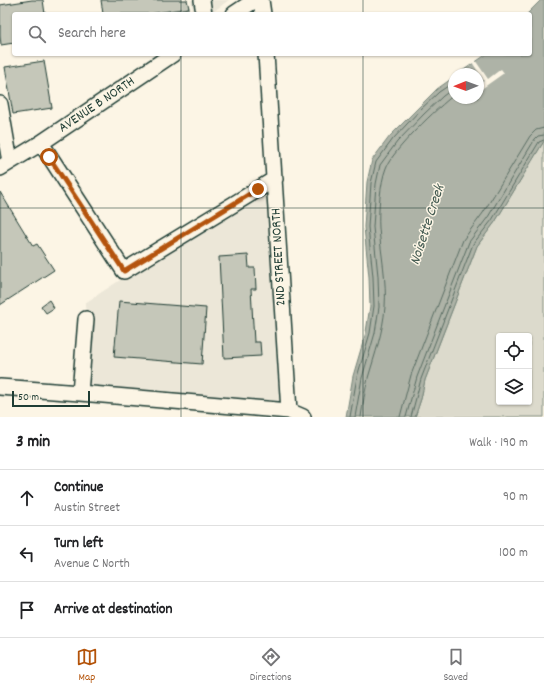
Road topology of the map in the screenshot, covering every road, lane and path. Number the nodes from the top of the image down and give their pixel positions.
1 (202, 0) edge
2 (255, 0) edge
3 (261, 0) edge
4 (204, 12) edge
5 (237, 12) edge
6 (262, 12) edge
7 (170, 56) edge
8 (266, 56) edge
9 (0, 104) edge
10 (41, 143) junction
11 (5, 165) edge
12 (274, 179) junction
13 (86, 319) dead end
14 (0, 387) edge
15 (80, 393) junction
16 (289, 411) junction
17 (303, 417) edge

1 - 4 street
2 - 5 street
3 - 6 street
7 - 10 street, AVENUE B NORTH
8 - 12 street, 2ND STREET NORTH
9 - 11 street
10 - 11 street, AVENUE B NORTH
10 - 12 street
12 - 16 street, 2ND STREET NORTH
13 - 15 street
14 - 15 street
15 - 16 street
16 - 17 street

